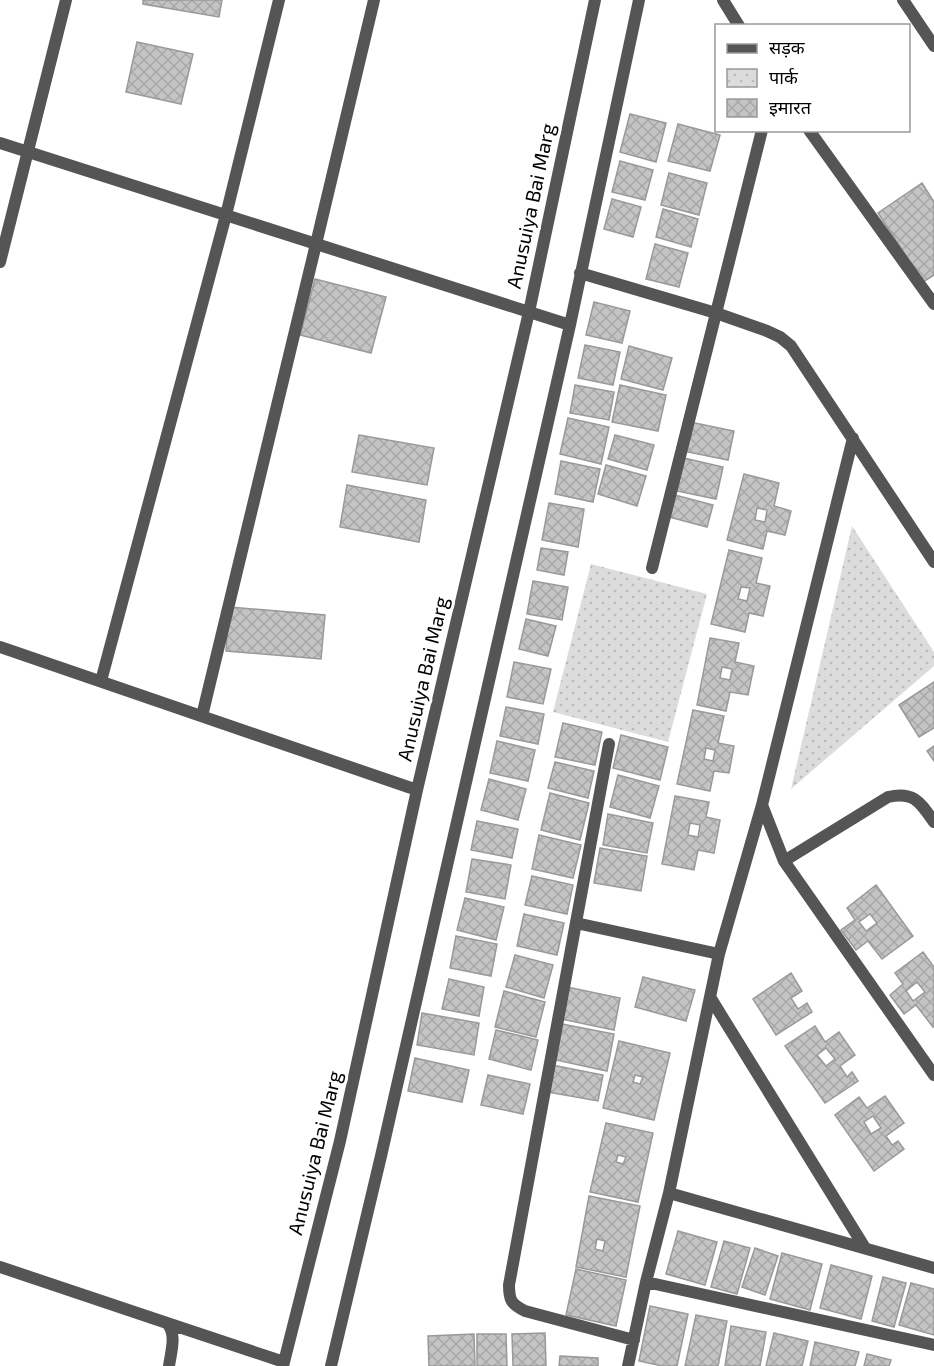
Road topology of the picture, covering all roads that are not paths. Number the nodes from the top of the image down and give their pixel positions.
1 (66, 0) edge
2 (279, 0) edge
3 (374, 0) edge
4 (595, 0) edge
5 (639, 0) edge
6 (723, 0) edge
7 (903, 0) edge
8 (738, 24) edge
9 (934, 46) edge
10 (761, 132) edge
11 (810, 132) edge
12 (0, 143) edge
13 (28, 152) junction
14 (226, 215) junction
15 (316, 244) junction
16 (0, 262) edge
17 (580, 273) junction
18 (934, 304) edge
19 (529, 312) junction
20 (716, 313) junction
21 (570, 325) junction
22 (853, 438) junction
23 (934, 562) edge
24 (652, 568) dead end
25 (0, 646) edge
26 (101, 681) junction
27 (202, 716) junction
28 (609, 744) dead end
29 (417, 790) junction
30 (762, 805) junction
31 (934, 822) edge
32 (784, 861) junction
33 (576, 923) junction
34 (718, 954) junction
35 (710, 997) junction
36 (934, 1075) edge
37 (669, 1193) junction
38 (865, 1248) junction
39 (0, 1267) edge
40 (934, 1268) edge
41 (646, 1282) junction
42 (167, 1323) junction
43 (634, 1340) junction
44 (934, 1345) edge
45 (283, 1364) edge
46 (169, 1366) edge
47 (331, 1366) edge
48 (628, 1366) edge

1 - 13 street
2 - 14 street
3 - 15 street
4 - 19 street, Anusuiya Bai Marg
5 - 17 street
6 - 8 street
7 - 9 street
10 - 20 street
11 - 18 street
12 - 13 street
13 - 14 street
13 - 16 street
14 - 15 street
14 - 26 street
15 - 19 street
15 - 27 street
17 - 20 street
17 - 21 street
19 - 21 street
19 - 29 street, Anusuiya Bai Marg
20 - 22 street
20 - 24 street
21 - 47 street
22 - 23 street
22 - 30 street
25 - 26 street
26 - 27 street
27 - 29 street
28 - 33 street
29 - 45 street, Anusuiya Bai Marg
30 - 32 street
30 - 34 street
31 - 32 street
32 - 36 street
33 - 34 street
33 - 43 street
34 - 35 street
35 - 37 street
35 - 38 street
37 - 38 street
37 - 41 street
38 - 40 street
39 - 42 street
41 - 43 street
41 - 44 street
42 - 45 street
42 - 46 street
43 - 48 street

